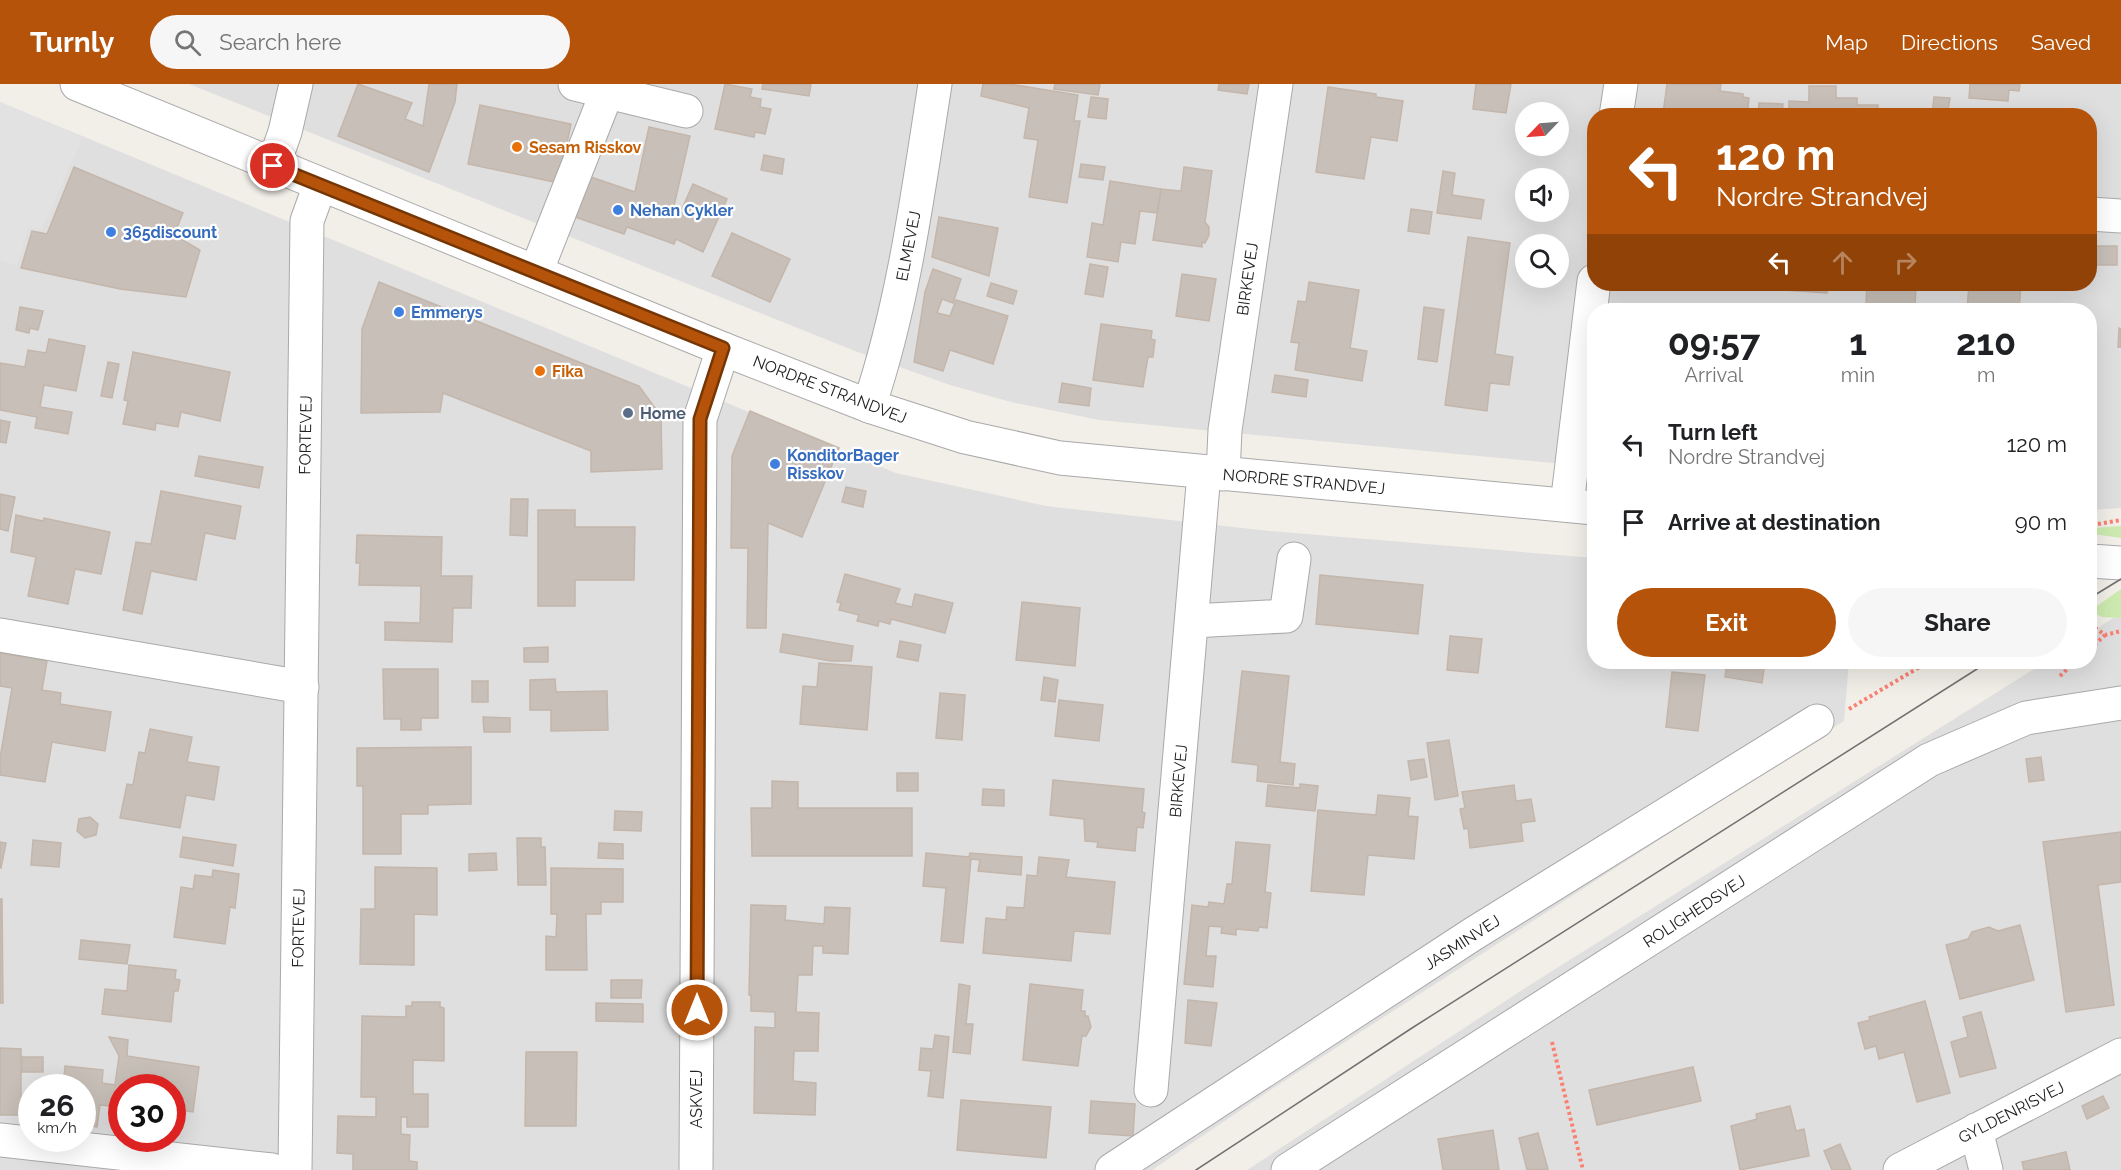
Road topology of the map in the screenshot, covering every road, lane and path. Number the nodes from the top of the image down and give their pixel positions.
1 (76, 84) edge
2 (297, 84) edge
3 (575, 84) edge
4 (935, 84) edge
5 (1276, 84) edge
6 (1621, 84) edge
7 (607, 92) junction
8 (1617, 108) edge
9 (686, 111) dead end
10 (273, 166) junction
11 (320, 185) junction
12 (2097, 214) edge
13 (2121, 216) edge
14 (536, 272) junction
15 (723, 348) junction
16 (1587, 403) edge
17 (869, 406) junction
18 (1213, 473) junction
19 (1581, 507) edge
20 (2121, 520) edge
21 (2097, 525) edge
22 (1294, 559) dead end
23 (1192, 621) junction
24 (2097, 629) edge
25 (2121, 631) edge
26 (0, 635) edge
27 (2105, 635) junction
28 (2097, 642) edge
29 (1916, 669) edge
30 (302, 687) junction
31 (2121, 703) edge
32 (1817, 721) joint
33 (1544, 1007) junction
34 (2121, 1055) edge
35 (1151, 1090) dead end
36 (1976, 1130) junction
37 (0, 1140) edge
38 (272, 1170) edge
39 (295, 1170) edge
40 (696, 1170) edge
41 (1112, 1170) edge
42 (1288, 1170) edge
43 (1582, 1170) edge
44 (1900, 1170) edge
45 (1986, 1170) edge

1 - 10 street, NORDRE STRANDVEJ
2 - 10 street
3 - 7 street
4 - 17 street, ELMEVEJ
5 - 18 street, BIRKEVEJ
6 - 8 street
7 - 9 street
7 - 14 street
10 - 11 street, NORDRE STRANDVEJ
11 - 14 street, NORDRE STRANDVEJ
11 - 30 street, FORTEVEJ
12 - 13 street
14 - 15 street, NORDRE STRANDVEJ
15 - 17 street, NORDRE STRANDVEJ
15 - 40 street, ASKVEJ
16 - 19 street
17 - 18 street, NORDRE STRANDVEJ
18 - 19 street, NORDRE STRANDVEJ
18 - 23 street, BIRKEVEJ
20 - 21 path
22 - 23 street
23 - 35 street, BIRKEVEJ
24 - 27 path
25 - 27 path
26 - 30 street
27 - 28 path
29 - 32 path
30 - 39 street, FORTEVEJ
31 - 33 street, ROLIGHEDSVEJ
32 - 41 street, JASMINVEJ
33 - 42 street, ROLIGHEDSVEJ
33 - 43 path
34 - 36 street, GYLDENRISVEJ
36 - 44 street, GYLDENRISVEJ
36 - 45 street
37 - 38 street

